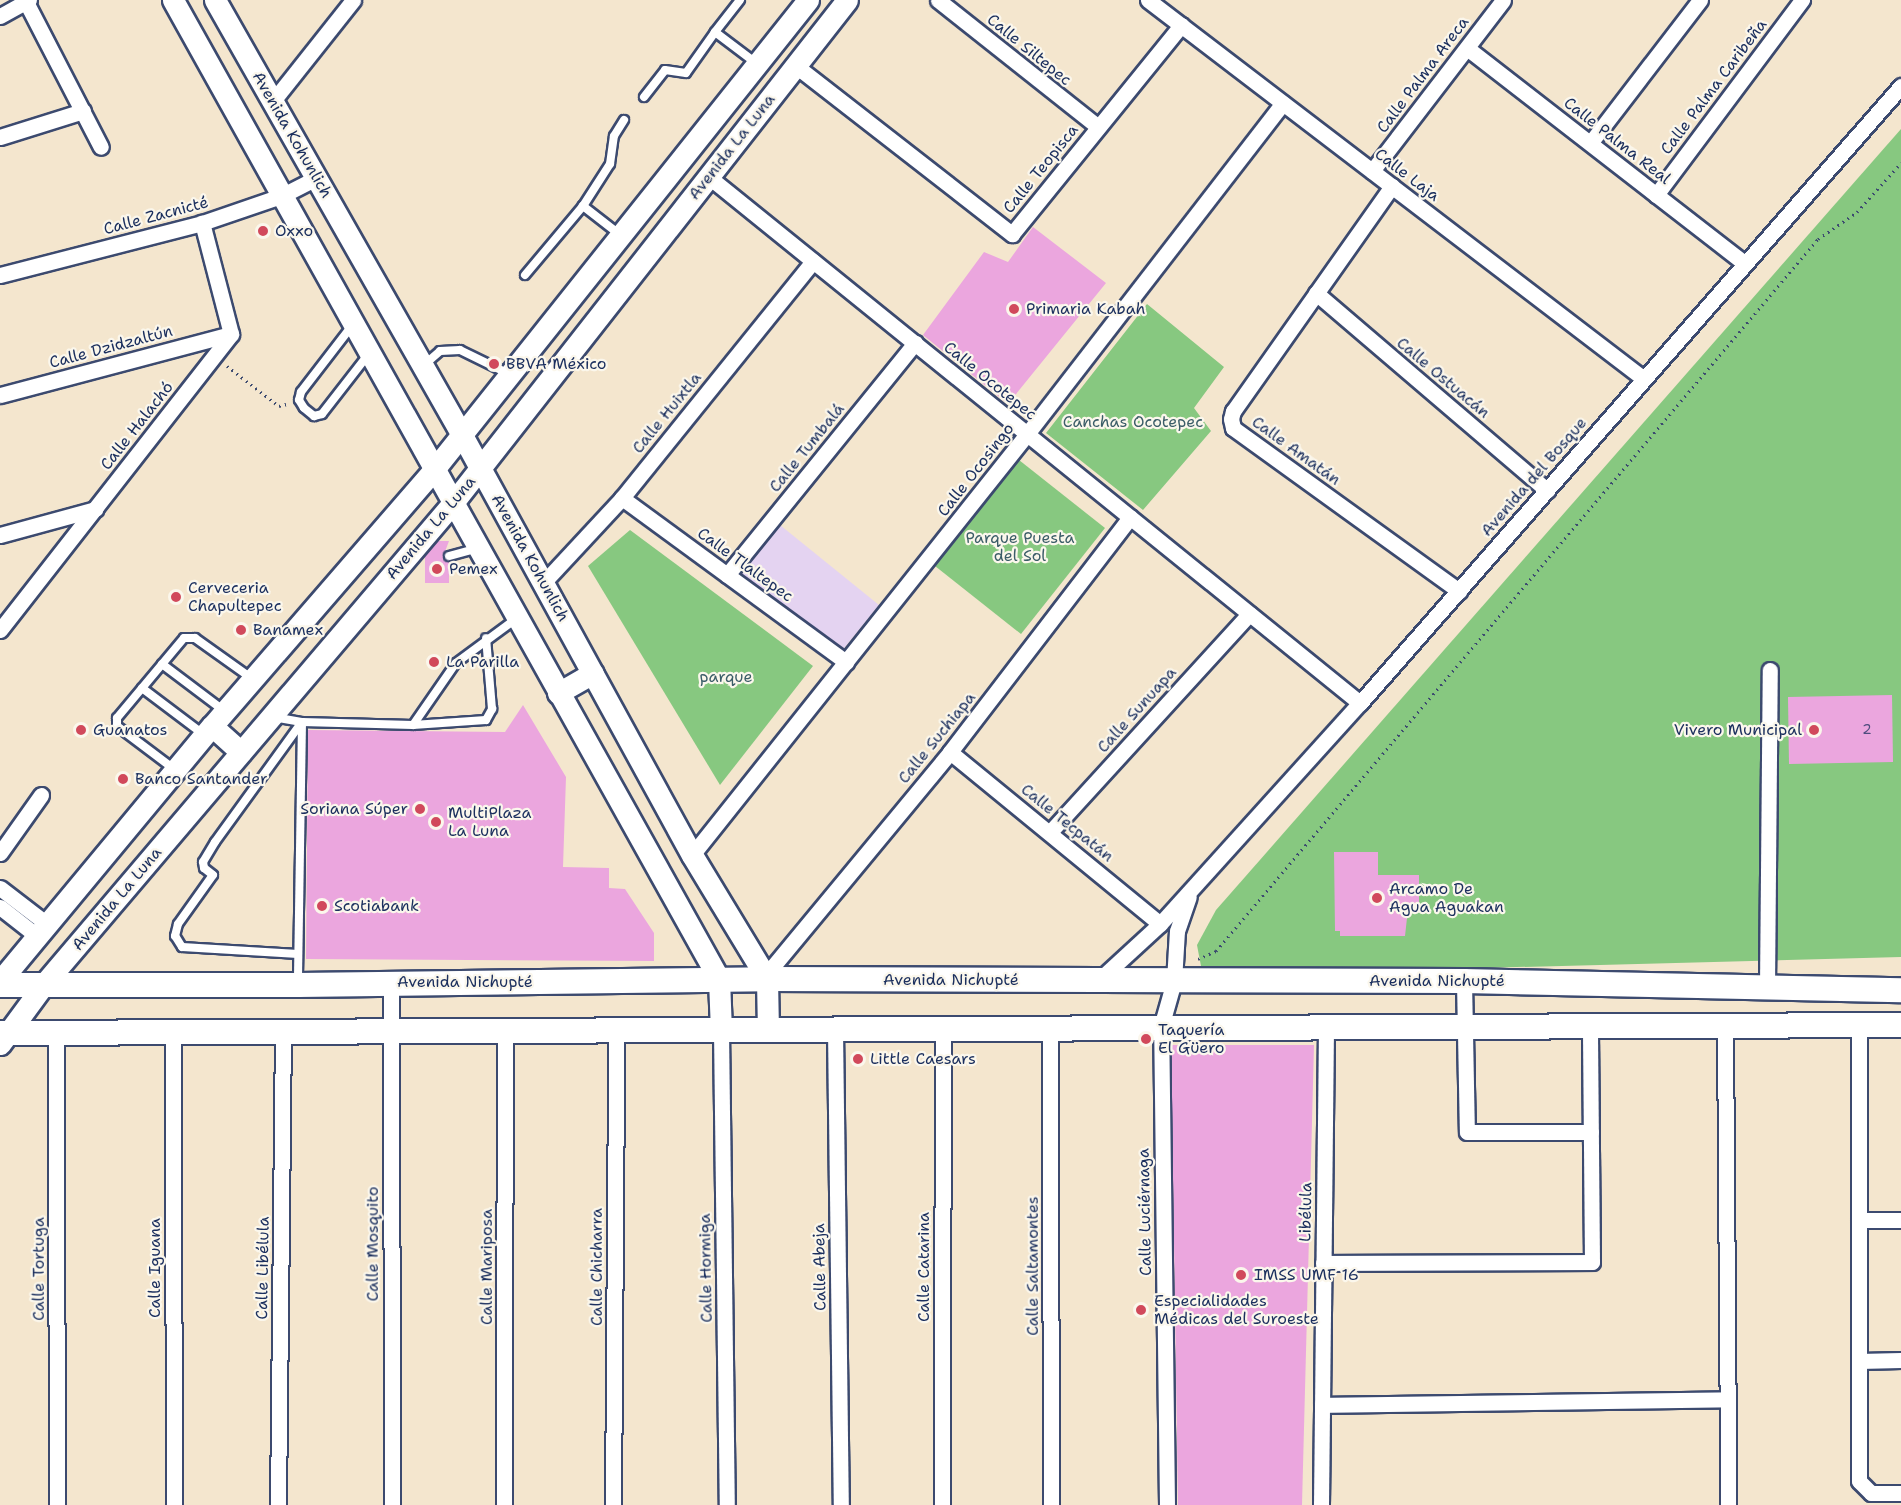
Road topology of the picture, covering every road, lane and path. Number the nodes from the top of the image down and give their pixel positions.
1 (173, 0) edge
2 (215, 0) edge
3 (353, 0) edge
4 (740, 0) edge
5 (808, 0) edge
6 (847, 0) edge
7 (938, 0) edge
8 (1148, 0) edge
9 (1503, 0) edge
10 (1700, 0) edge
11 (1802, 0) edge
12 (27, 1) edge
13 (0, 16) edge
14 (1181, 25) junction
15 (715, 32) junction
16 (1467, 48) junction
17 (758, 64) junction
18 (796, 66) junction
19 (1901, 86) edge
20 (644, 97) dead end
21 (273, 101) junction
22 (1283, 103) junction
23 (83, 111) junction
24 (624, 120) dead end
25 (1098, 127) junction
26 (0, 137) edge
27 (1591, 142) junction
28 (101, 147) dead end
29 (1901, 162) edge
30 (1372, 171) junction
31 (709, 177) junction
32 (316, 178) junction
33 (1392, 186) junction
34 (1656, 195) junction
35 (281, 196) junction
36 (584, 206) junction
37 (201, 223) junction
38 (621, 235) junction
39 (813, 261) junction
40 (1745, 264) junction
41 (0, 275) edge
42 (525, 275) dead end
43 (1316, 293) junction
44 (354, 323) junction
45 (231, 334) junction
46 (915, 344) junction
47 (370, 352) junction
48 (213, 356) junction
49 (423, 366) junction
50 (509, 374) junction
51 (1644, 379) junction
52 (0, 395) edge
53 (299, 400) junction
54 (462, 434) junction
55 (1027, 434) junction
56 (436, 467) junction
57 (481, 468) junction
58 (1547, 490) junction
59 (622, 498) junction
60 (452, 504) junction
61 (96, 508) junction
62 (1130, 517) junction
63 (0, 535) edge
64 (477, 549) junction
65 (449, 556) dead end
66 (727, 575) junction
67 (544, 582) junction
68 (1459, 591) junction
69 (1249, 614) junction
70 (516, 619) junction
71 (0, 630) edge
72 (486, 638) junction
73 (846, 662) junction
74 (162, 664) junction
75 (1770, 670) dead end
76 (593, 672) junction
77 (252, 679) junction
78 (142, 688) junction
79 (558, 693) junction
80 (1360, 703) junction
81 (272, 716) junction
82 (302, 722) junction
83 (214, 724) junction
84 (413, 725) junction
85 (241, 752) junction
86 (950, 752) junction
87 (175, 770) junction
88 (42, 795) dead end
89 (1051, 831) junction
90 (0, 853) edge
91 (692, 855) junction
92 (0, 888) edge
93 (1192, 889) junction
94 (0, 907) edge
95 (1160, 924) junction
96 (42, 930) junction
97 (298, 954) junction
98 (1174, 975) junction
99 (766, 977) junction
100 (719, 980) junction
101 (1098, 981) junction
102 (1464, 981) junction
103 (391, 982) junction
104 (0, 983) edge
105 (44, 984) junction
106 (298, 986) junction
107 (1767, 987) junction
108 (1901, 990) edge
109 (1725, 1025) junction
110 (1901, 1025) edge
111 (1464, 1026) junction
112 (1590, 1026) junction
113 (1859, 1026) junction
114 (1161, 1027) junction
115 (1326, 1027) junction
116 (943, 1028) junction
117 (1050, 1028) junction
118 (616, 1029) junction
119 (768, 1029) junction
120 (835, 1029) junction
121 (283, 1030) junction
122 (391, 1030) junction
123 (505, 1030) junction
124 (721, 1030) junction
125 (173, 1031) junction
126 (56, 1032) junction
127 (3, 1036) edge
128 (1591, 1132) junction
129 (1859, 1220) junction
130 (1901, 1220) edge
131 (1323, 1263) junction
132 (1901, 1360) edge
133 (1859, 1361) junction
134 (1727, 1399) junction
135 (1322, 1406) junction
136 (1901, 1492) edge
137 (57, 1505) edge
138 (174, 1505) edge
139 (278, 1505) edge
140 (392, 1505) edge
141 (504, 1505) edge
142 (614, 1505) edge
143 (727, 1505) edge
144 (841, 1505) edge
145 (942, 1505) edge
146 (1052, 1505) edge
147 (1167, 1505) edge
148 (1321, 1505) edge
149 (1728, 1505) edge

1 - 35 main road
2 - 21 main road, Avenida Kohunlich
3 - 21 street
4 - 15 lane
5 - 17 main road, Avenida La Luna
6 - 18 main road, Avenida La Luna
7 - 25 street, Calle Siltepec
8 - 14 street, Calle Laja
9 - 16 street, Calle Palma Areca
10 - 27 street
11 - 34 street, Calle Palma Caribeña
12 - 13 street
12 - 23 street
14 - 22 street, Calle Laja
14 - 25 street, Calle Teopisca
15 - 17 lane
15 - 20 lane
16 - 27 street, Calle Palma Real
16 - 30 street, Calle Palma Areca
17 - 38 main road, Avenida La Luna
18 - 25 street, Calle Teopisca
18 - 31 main road, Avenida La Luna
19 - 40 street, Avenida del Bosque
21 - 32 main road, Avenida Kohunlich
22 - 30 street, Calle Laja
22 - 55 street, Calle Ocosingo
23 - 26 street
23 - 28 street
24 - 36 lane
27 - 34 street, Calle Palma Real
29 - 98 path
30 - 33 street, Calle Laja
31 - 39 street, Calle Ocotepec
31 - 57 main road, Avenida La Luna
32 - 35 street, Calle Zacnicté
32 - 49 main road, Avenida Kohunlich
33 - 43 street, Calle Amatán
33 - 51 street, Calle Laja
34 - 40 street, Calle Palma Real
35 - 37 street, Calle Zacnicté
35 - 44 main road
36 - 38 lane
36 - 42 lane
37 - 41 street, Calle Zacnicté
37 - 45 street
38 - 50 main road, Avenida La Luna
39 - 46 street, Calle Ocotepec
39 - 59 street, Calle Huixtla
40 - 51 street, Avenida del Bosque
43 - 58 street, Calle Ostuacán
43 - 68 street, Calle Amatán
44 - 47 main road
44 - 53 lane
45 - 48 street, Calle Halachó
45 - 52 street, Calle Dzidzaltún
46 - 55 street, Calle Ocotepec
46 - 66 street, Calle Tumbalá
47 - 53 lane
47 - 56 main road
48 - 53 path
48 - 61 street, Calle Halachó
49 - 50 lane
49 - 54 main road, Avenida Kohunlich
50 - 54 main road, Avenida La Luna
51 - 58 street, Avenida del Bosque
54 - 56 main road, Avenida La Luna
54 - 57 main road, Avenida Kohunlich
55 - 62 street, Calle Ocotepec
55 - 73 street, Calle Ocosingo
56 - 60 main road
56 - 77 main road, Avenida La Luna
57 - 60 main road, Avenida La Luna
57 - 67 main road, Avenida Kohunlich
58 - 68 street, Avenida del Bosque
59 - 66 street, Calle Tlaltepec
59 - 67 street, Calle Huixtla
60 - 64 main road
60 - 81 main road, Avenida La Luna
61 - 63 street
61 - 71 street, Calle Halachó
62 - 69 street, Calle Ocotepec
62 - 86 street, Calle Suchiapa
64 - 65 lane
64 - 70 main road
66 - 73 street, Calle Tlaltepec
67 - 76 main road, Avenida Kohunlich
68 - 80 street, Avenida del Bosque
69 - 80 street, Calle Ocotepec
69 - 89 street, Calle Sunuapa
70 - 72 lane
70 - 79 main road
72 - 84 lane
72 - 84 lane
73 - 91 street, Calle Ocosingo
74 - 77 lane
74 - 78 lane
74 - 83 lane
75 - 107 street
76 - 79 main road
76 - 91 main road, Avenida Kohunlich
77 - 83 main road, Avenida La Luna
78 - 83 lane
78 - 87 lane
79 - 100 main road
80 - 93 street, Avenida del Bosque
81 - 82 lane
81 - 85 main road, Avenida La Luna
82 - 84 lane
82 - 97 lane
82 - 97 lane
83 - 85 main road
83 - 87 main road, Avenida La Luna
85 - 105 main road, Avenida La Luna
86 - 89 street, Calle Tecpatán
86 - 99 street, Calle Suchiapa
87 - 96 main road, Avenida La Luna
88 - 90 street
89 - 95 street, Calle Tecpatán
91 - 99 main road, Avenida Kohunlich
92 - 96 street
93 - 95 street, Avenida del Bosque
93 - 98 street, Avenida del Bosque
94 - 96 street
95 - 101 street, Avenida del Bosque
96 - 104 main road, Avenida La Luna
97 - 106 lane
98 - 101 main road, Avenida Nichupté
98 - 102 main road, Avenida Nichupté
98 - 114 street, Avenida del Bosque
99 - 100 main road, Avenida Nichupté
99 - 101 main road, Avenida Nichupté
99 - 119 main road, Avenida Kohunlich
100 - 103 main road, Avenida Nichupté
100 - 124 main road
102 - 107 main road, Avenida Nichupté
102 - 111 street
103 - 106 main road, Avenida Nichupté
103 - 122 street, Calle Mosquito
104 - 105 main road, Avenida Nichupté
105 - 106 main road, Avenida Nichupté
105 - 127 main road, Avenida La Luna
107 - 108 main road, Avenida Nichupté
109 - 112 main road
109 - 113 main road
109 - 134 street
110 - 113 main road
111 - 112 main road
111 - 115 main road
111 - 128 street
112 - 128 street
113 - 129 street
114 - 115 main road
114 - 117 main road
114 - 147 street, Calle Luciérnaga
115 - 131 street, Libélula
116 - 117 main road
116 - 120 main road
116 - 145 street, Calle Catarina
117 - 146 street, Calle Saltamontes
118 - 123 main road
118 - 124 main road
118 - 142 street, Calle Chicharra
119 - 120 main road
119 - 124 main road
120 - 144 street, Calle Abeja
121 - 122 main road
121 - 125 main road
121 - 139 street, Calle Libélula
122 - 123 main road
122 - 140 street, Calle Mosquito
123 - 141 street, Calle Mariposa
124 - 143 street, Calle Hormiga
125 - 126 main road
125 - 138 street, Calle Iguana
126 - 127 main road
126 - 137 street, Calle Tortuga
128 - 131 street
129 - 130 street
129 - 133 street
131 - 135 street, Libélula
132 - 133 street
133 - 136 street
134 - 135 street
134 - 149 street
135 - 148 street, Libélula

